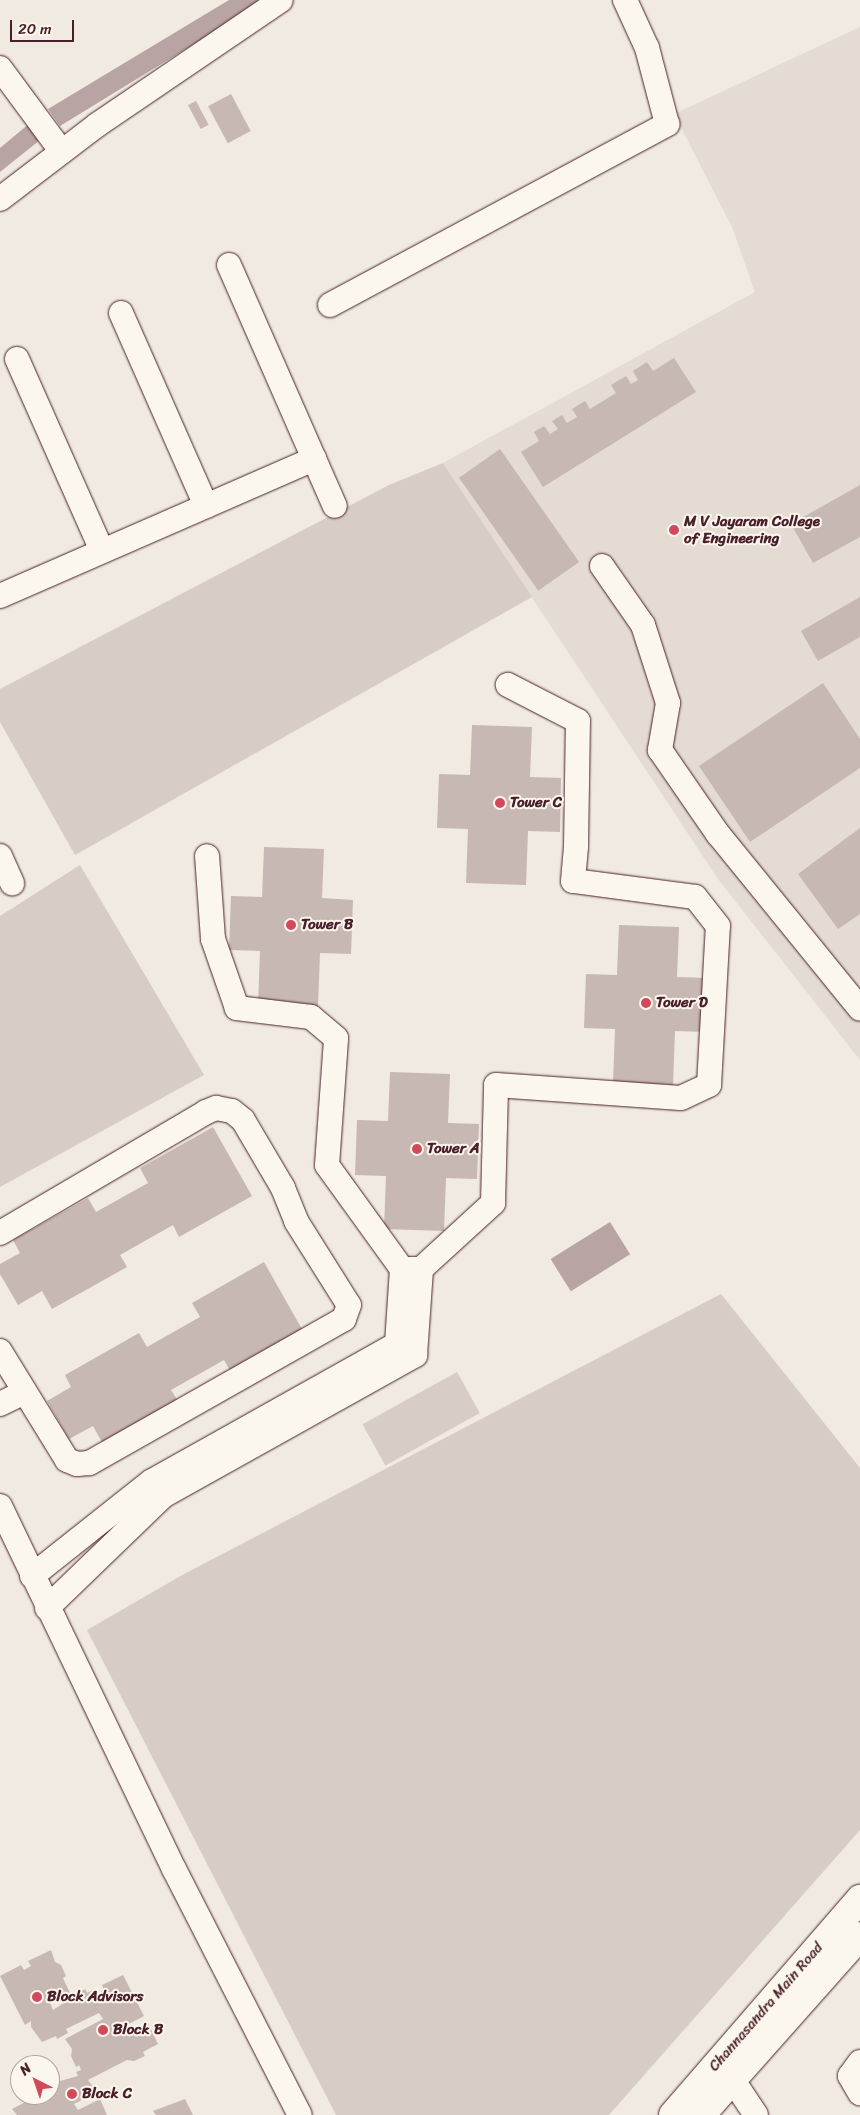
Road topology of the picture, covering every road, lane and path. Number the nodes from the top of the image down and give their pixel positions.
1 (281, 0) edge
2 (625, 0) edge
3 (0, 68) edge
4 (57, 144) junction
5 (0, 199) edge
6 (229, 265) dead end
7 (330, 306) dead end
8 (121, 313) dead end
9 (17, 358) dead end
10 (314, 459) junction
11 (206, 506) junction
12 (335, 506) dead end
13 (102, 551) junction
14 (602, 566) dead end
15 (1, 594) edge
16 (508, 685) dead end
17 (0, 856) edge
18 (207, 856) dead end
19 (12, 883) dead end
20 (860, 1009) edge
21 (0, 1233) edge
22 (411, 1269) junction
23 (0, 1351) edge
24 (23, 1393) junction
25 (0, 1404) edge
26 (0, 1506) edge
27 (32, 1576) junction
28 (47, 1608) junction
29 (860, 1899) edge
30 (860, 1936) edge
31 (860, 2062) edge
32 (732, 2079) junction
33 (860, 2093) edge
34 (300, 2115) edge
35 (673, 2115) edge
36 (701, 2115) edge
37 (756, 2115) edge

1 - 4 street
2 - 7 street
3 - 4 street
4 - 5 street
6 - 10 street
8 - 11 street
9 - 13 street
10 - 11 street
10 - 12 street
11 - 13 street
13 - 15 street
14 - 20 street
16 - 22 street
17 - 19 street
18 - 22 street
21 - 24 street
22 - 27 street
22 - 28 street
23 - 24 street
24 - 25 street
26 - 27 street
27 - 28 street
28 - 34 street
29 - 35 main road, Channasandra Main Road
30 - 32 main road, Channasandra Main Road
31 - 33 street
32 - 36 main road, Channasandra Main Road
32 - 37 street

